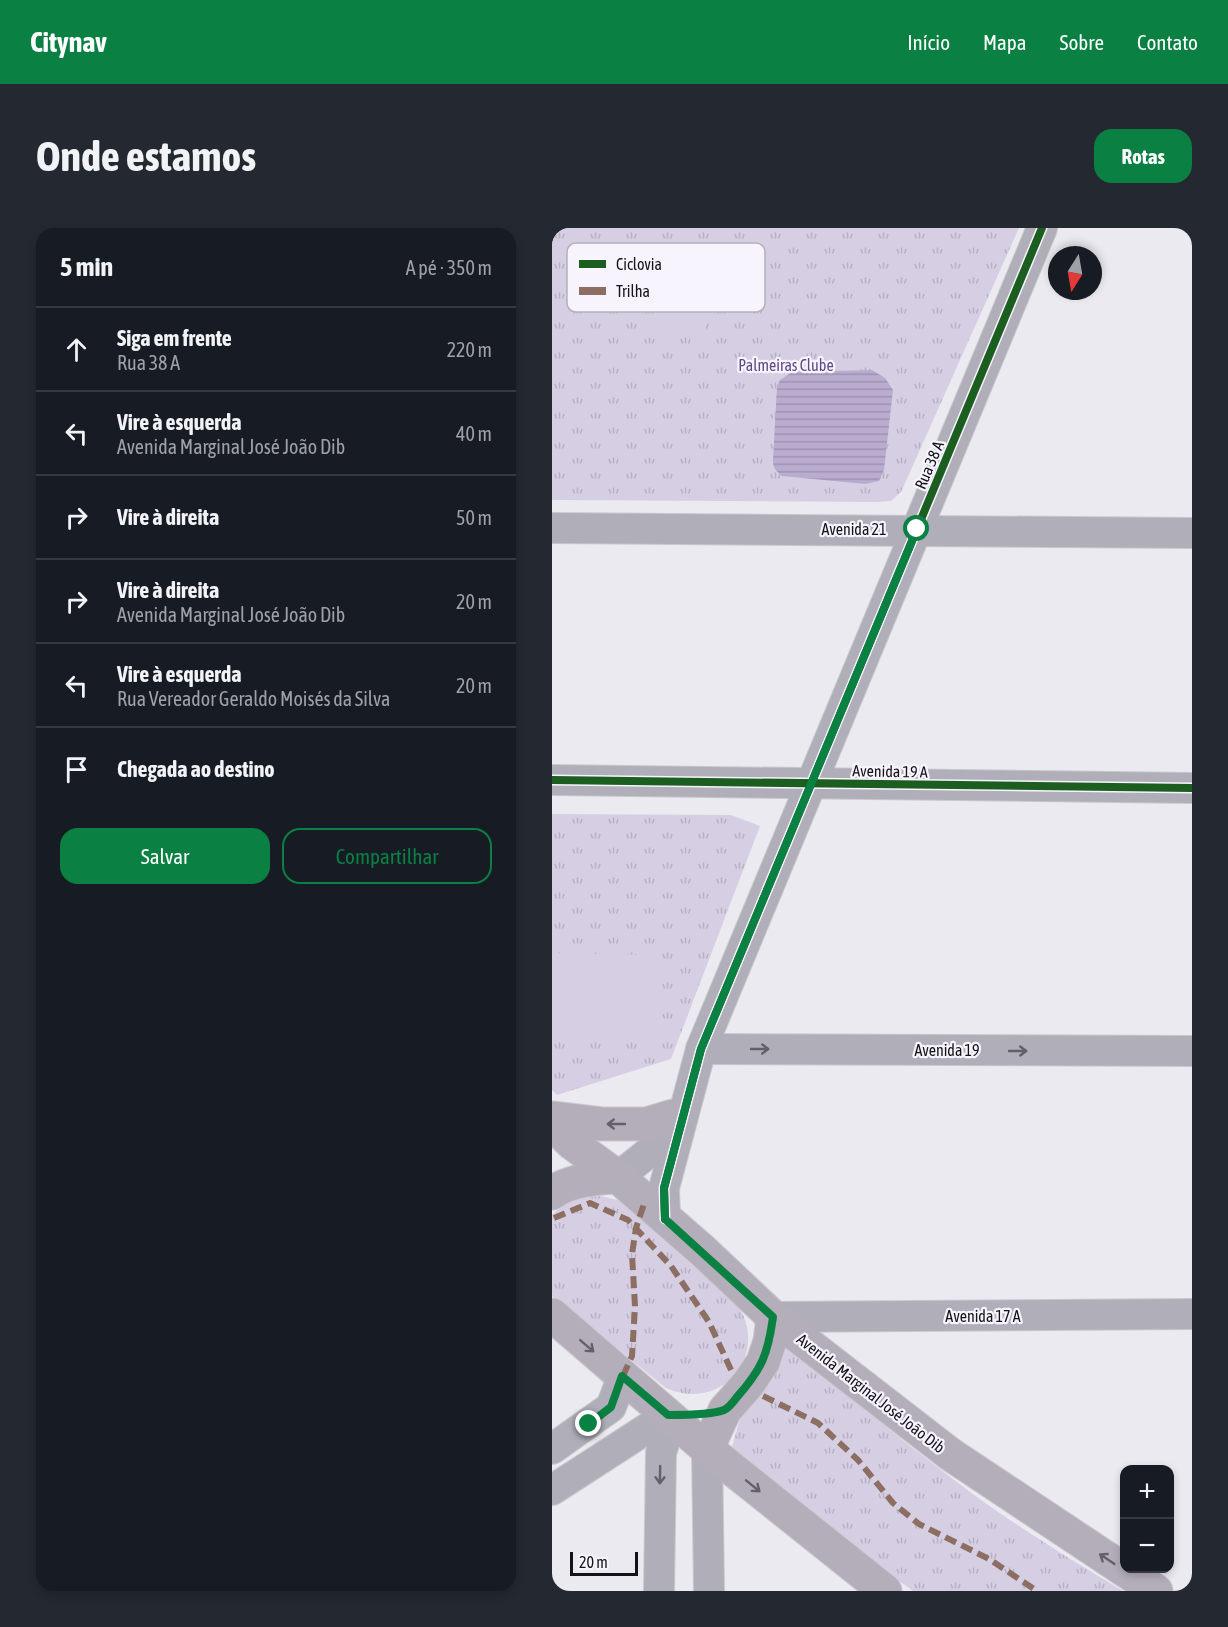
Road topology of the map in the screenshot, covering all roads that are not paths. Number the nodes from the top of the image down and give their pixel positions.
1 (1042, 228) edge
2 (552, 528) edge
3 (917, 529) junction
4 (1192, 533) edge
5 (552, 780) edge
6 (811, 783) junction
7 (1192, 788) edge
8 (701, 1049) junction
9 (1192, 1052) edge
10 (691, 1084) junction
11 (674, 1116) junction
12 (552, 1118) edge
13 (552, 1124) edge
14 (618, 1177) junction
15 (552, 1193) edge
16 (665, 1219) junction
17 (1192, 1314) edge
18 (552, 1315) edge
19 (773, 1317) junction
20 (622, 1376) junction
21 (725, 1410) junction
22 (670, 1417) junction
23 (552, 1449) edge
24 (707, 1449) junction
25 (552, 1490) edge
26 (659, 1591) edge
27 (709, 1591) edge
28 (885, 1591) edge
29 (1155, 1591) edge

1 - 3 street, Rua 38 A
2 - 3 street, Avenida 21
3 - 4 street, Avenida 21
3 - 6 street, Rua 38 A
5 - 6 street, Avenida 19 A
6 - 7 street, Avenida 19 A
6 - 8 street, Rua 38 A
8 -> 9 street, Avenida 19
8 - 10 street, Rua 38 A
10 - 11 street, Rua 38 A
10 - 16 street, Rua 38 A
11 -> 12 main road
11 - 14 street, Rua 38 A
13 - 14 main road, Avenida Marginal José João Dib
14 - 15 main road
14 - 16 main road, Avenida Marginal José João Dib
16 - 19 main road, Avenida Marginal José João Dib
17 - 19 street, Avenida 17 A
18 -> 20 main road
19 - 21 main road
29 -> 19 main road, Avenida Marginal José João Dib
20 - 22 main road
20 - 23 street
21 - 22 main road
21 - 24 main road
22 - 24 main road
22 - 25 street
22 -> 26 street
24 - 27 street
24 -> 28 main road

